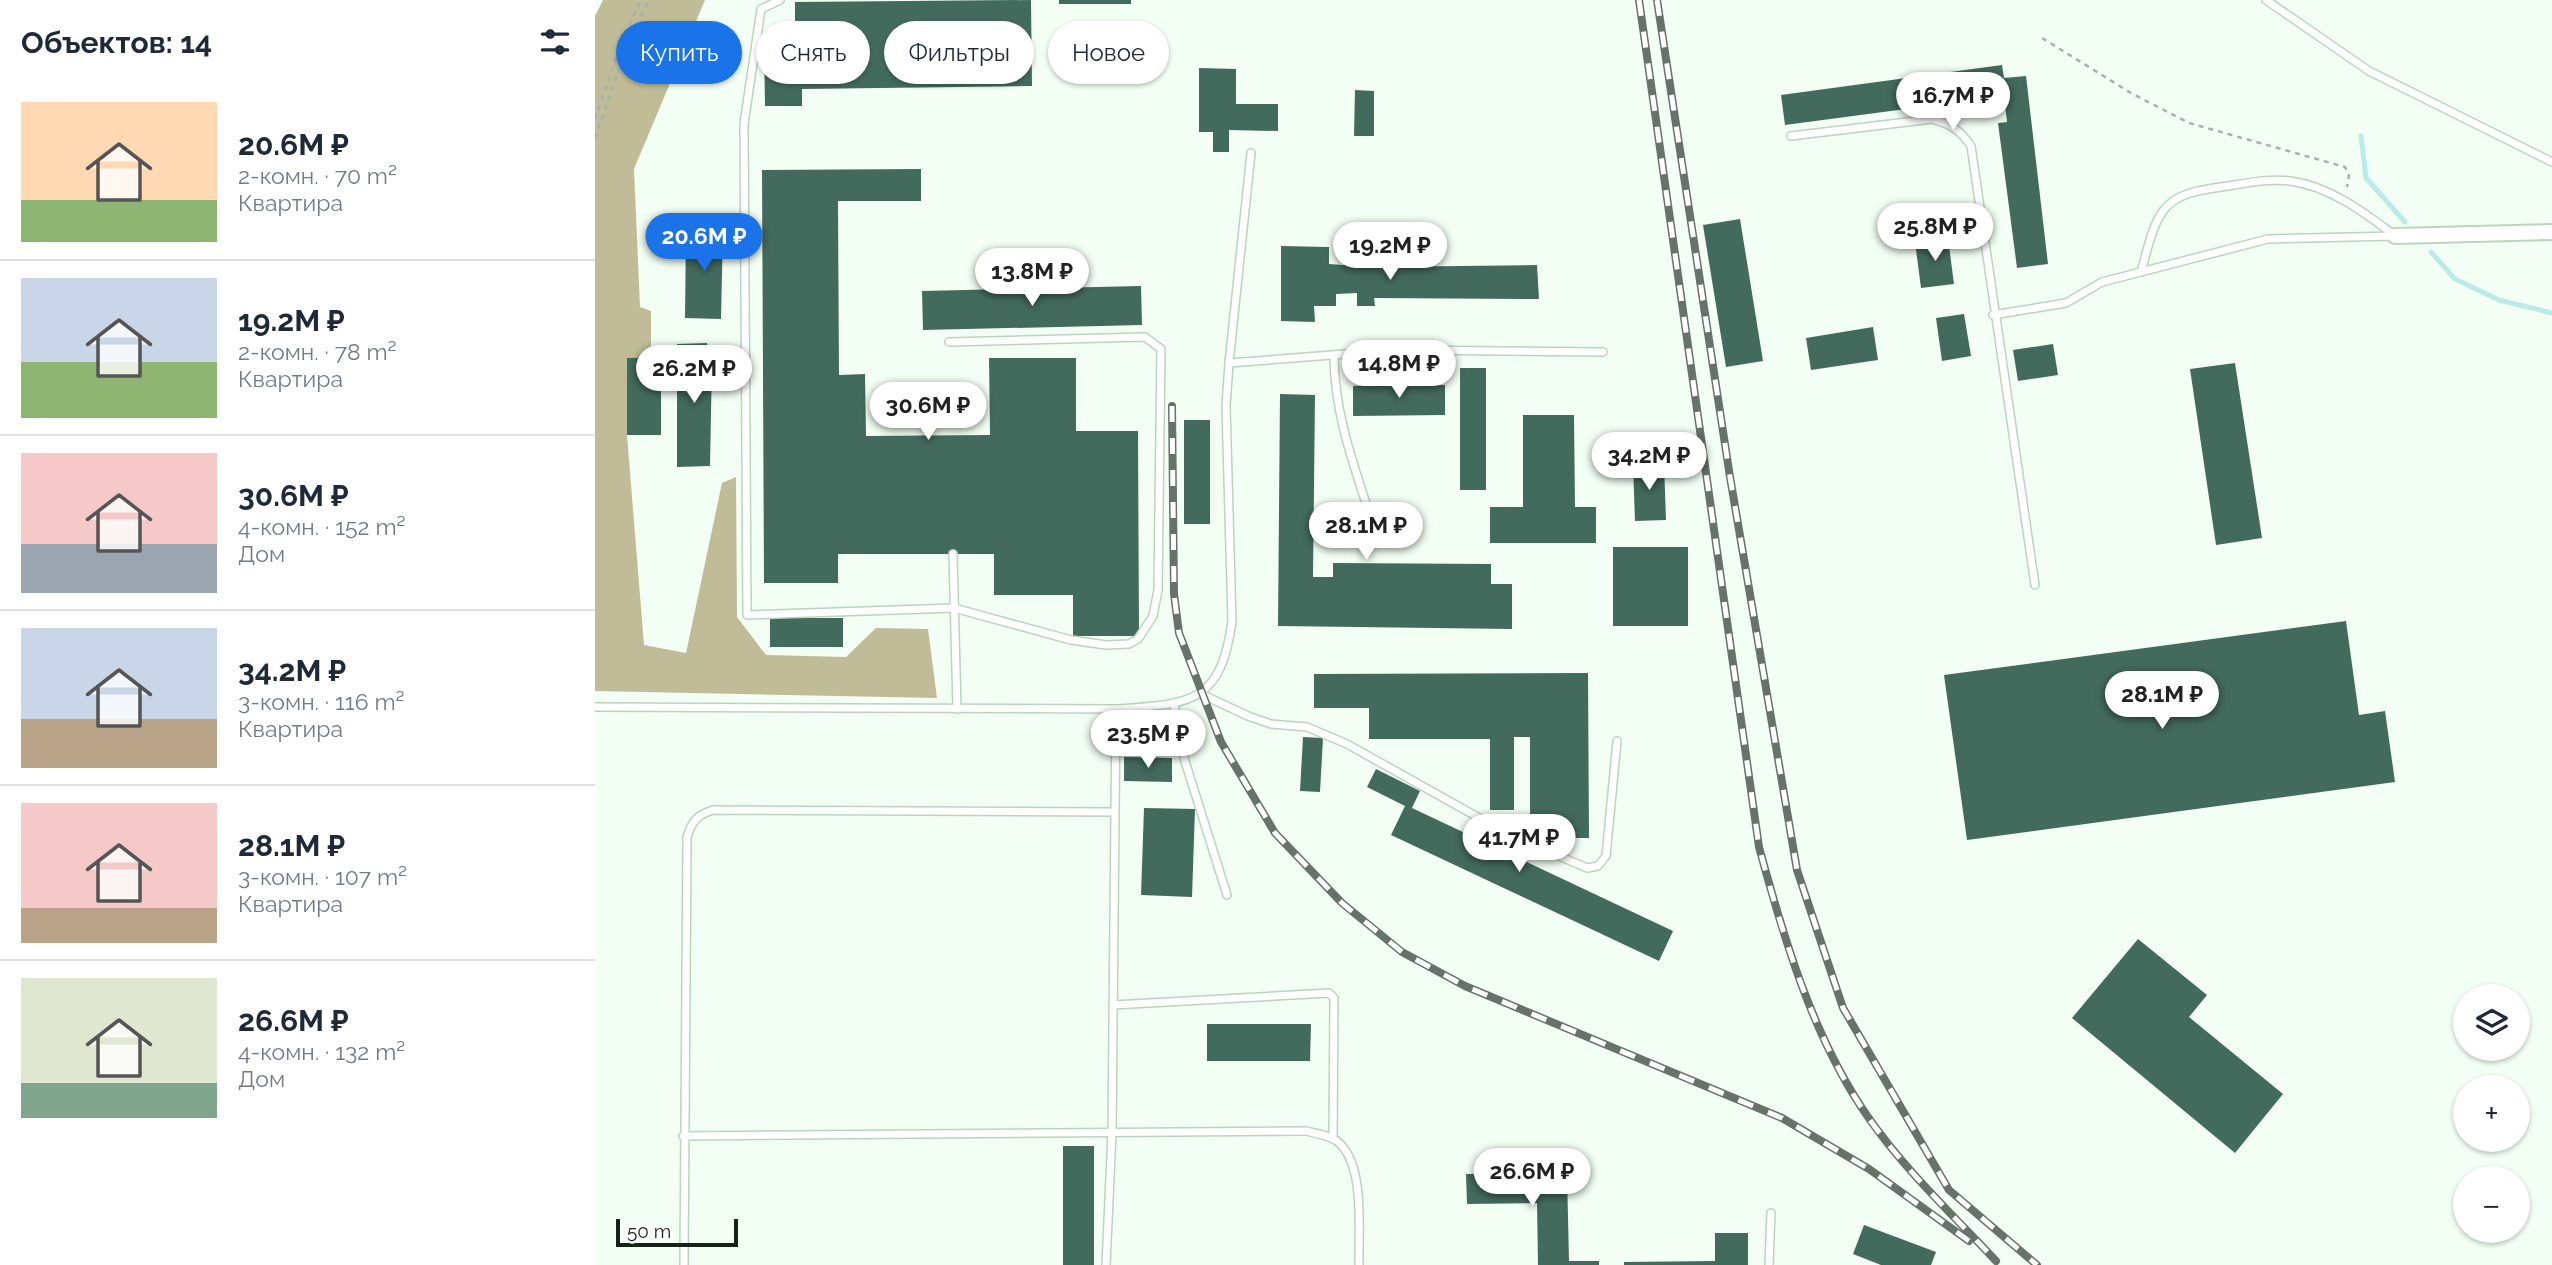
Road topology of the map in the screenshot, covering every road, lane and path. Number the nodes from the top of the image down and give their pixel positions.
1 (641, 0) edge
2 (649, 0) edge
3 (781, 0) edge
4 (2266, 0) edge
5 (2042, 38) dead end
6 (595, 120) edge
7 (1791, 136) dead end
8 (595, 138) edge
9 (1251, 153) dead end
10 (2552, 162) edge
11 (2344, 201) junction
12 (2552, 232) edge
13 (2395, 236) junction
14 (2141, 272) junction
15 (1993, 315) junction
16 (949, 342) dead end
17 (1603, 352) dead end
18 (1334, 355) junction
19 (1229, 363) junction
20 (1374, 528) dead end
21 (953, 554) dead end
22 (2035, 585) dead end
23 (954, 608) junction
24 (1201, 694) junction
25 (1174, 705) junction
26 (595, 707) edge
27 (957, 709) junction
28 (1116, 709) junction
29 (1617, 741) dead end
30 (1114, 812) junction
31 (1227, 895) dead end
32 (1113, 1005) junction
33 (1112, 1133) junction
34 (683, 1136) junction
35 (1333, 1139) junction
36 (1771, 1213) dead end
37 (684, 1265) edge
38 (1106, 1265) edge
39 (1359, 1265) edge
40 (1769, 1265) edge

1 - 6 path
2 - 8 path
3 - 23 lane
4 - 10 lane
5 - 11 path
7 - 15 lane
9 - 19 lane
11 - 13 lane
11 - 14 lane
12 - 13 street
13 - 14 lane
14 - 15 lane
15 - 22 lane
16 - 23 lane
17 - 18 lane
18 - 19 lane
18 - 20 lane
19 - 24 lane
21 - 23 lane
23 - 27 lane
24 - 25 lane
24 - 29 lane
25 - 28 lane
25 - 31 lane
26 - 27 lane
27 - 28 lane
28 - 30 lane
30 - 32 lane
30 - 34 lane
32 - 33 lane
32 - 35 lane
33 - 34 lane
33 - 35 lane
33 - 38 lane
34 - 37 lane
35 - 39 lane
36 - 40 lane

